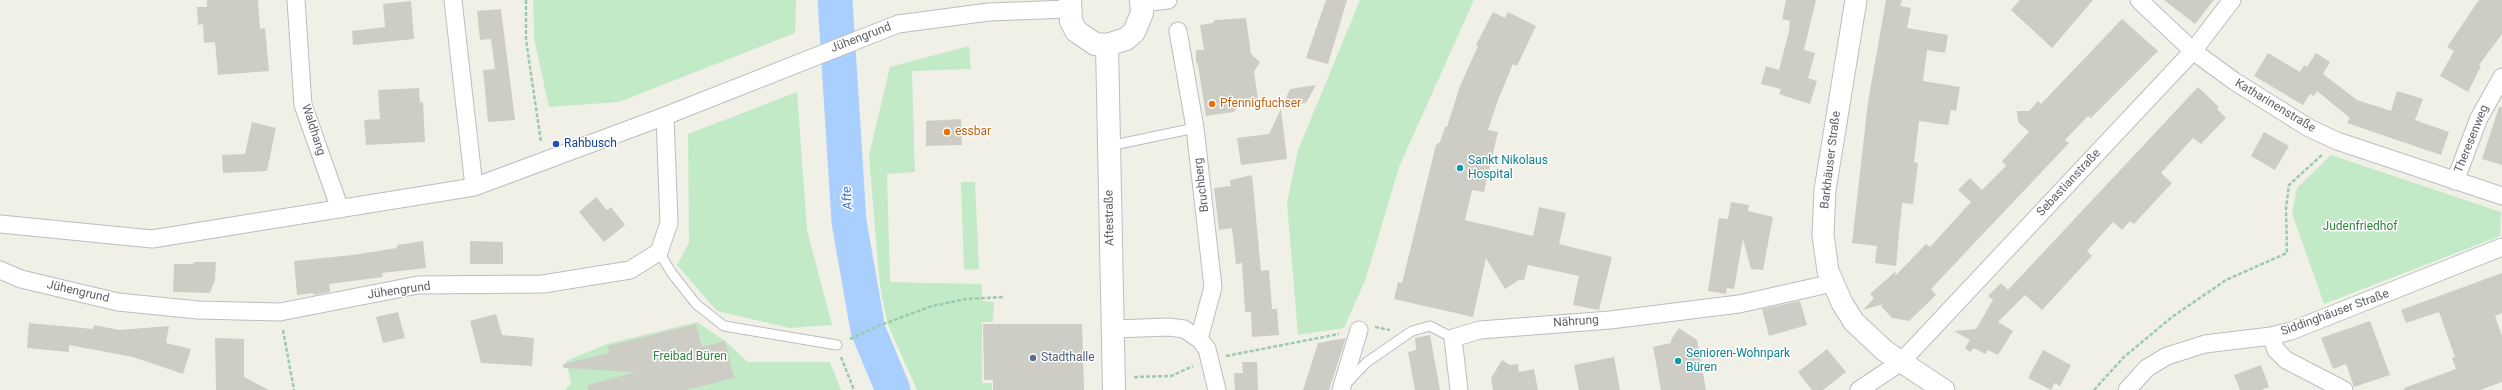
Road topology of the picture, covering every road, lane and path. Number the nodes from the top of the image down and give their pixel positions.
1 (296, 0) edge
2 (453, 0) edge
3 (526, 0) edge
4 (1168, 0) edge
5 (1856, 0) edge
6 (2139, 0) edge
7 (2232, 0) edge
8 (1141, 1) edge
9 (1070, 4) edge
10 (989, 6) edge
11 (1178, 31) dead end
12 (1107, 45) junction
13 (2194, 51) junction
14 (2502, 77) edge
15 (665, 116) junction
16 (1195, 128) junction
17 (2337, 141) junction
18 (1109, 146) junction
19 (544, 160) junction
20 (2455, 181) junction
21 (474, 187) junction
22 (2502, 196) edge
23 (340, 209) junction
24 (0, 224) edge
25 (2502, 247) edge
26 (659, 252) junction
27 (0, 270) edge
28 (1833, 283) junction
29 (1004, 297) dead end
30 (280, 312) junction
31 (1113, 329) junction
32 (1353, 331) joint
33 (2271, 336) junction
34 (853, 338) dead end
35 (1453, 338) junction
36 (1199, 339) junction
37 (836, 346) joint
38 (1240, 353) dead end
39 (1211, 359) junction
40 (1901, 362) junction
41 (1114, 384) edge
42 (1341, 389) edge
43 (294, 390) edge
44 (854, 390) edge
45 (1217, 390) edge
46 (1459, 390) edge
47 (1859, 390) edge
48 (1944, 390) edge
49 (2094, 390) edge
50 (2127, 390) edge
51 (2344, 390) edge

1 - 23 street, Waldhang
2 - 21 street
3 - 19 path
4 - 8 street
5 - 28 street, Barkhäuser Straße
6 - 13 street, Katharinenstraße
7 - 13 street, Sebastianstraße
8 - 12 main road
9 - 10 street, Jühengrund
9 - 12 main road
10 - 15 street, Jühengrund
11 - 16 street, Bruchberg
12 - 18 main road, Aftestraße
13 - 17 street, Katharinenstraße
13 - 40 street, Sebastianstraße
14 - 20 street, Theresenweg
15 - 19 street, Jühengrund
15 - 26 street
16 - 18 lane
16 - 36 street, Bruchberg
17 - 20 street, Katharinenstraße
17 - 49 path
18 - 31 main road, Aftestraße
19 - 21 street, Jühengrund
20 - 22 street, Katharinenstraße
21 - 23 street, Jühengrund
23 - 24 street, Jühengrund
25 - 33 street, Siddinghäuser Straße
26 - 30 street, Jühengrund
26 - 37 lane
27 - 30 street, Jühengrund
28 - 35 street, Nährung
28 - 40 street, Barkhäuser Straße
29 - 34 path
30 - 43 path
31 - 36 street
31 - 41 main road, Aftestraße
32 - 38 path
32 - 42 street
33 - 50 street, Siddinghäuser Straße
33 - 51 street
35 - 42 lane
35 - 46 street
36 - 39 street
37 - 44 path
39 - 41 path
39 - 45 street
40 - 47 street, Sebastianstraße
40 - 48 street, Barkhäuser Straße

